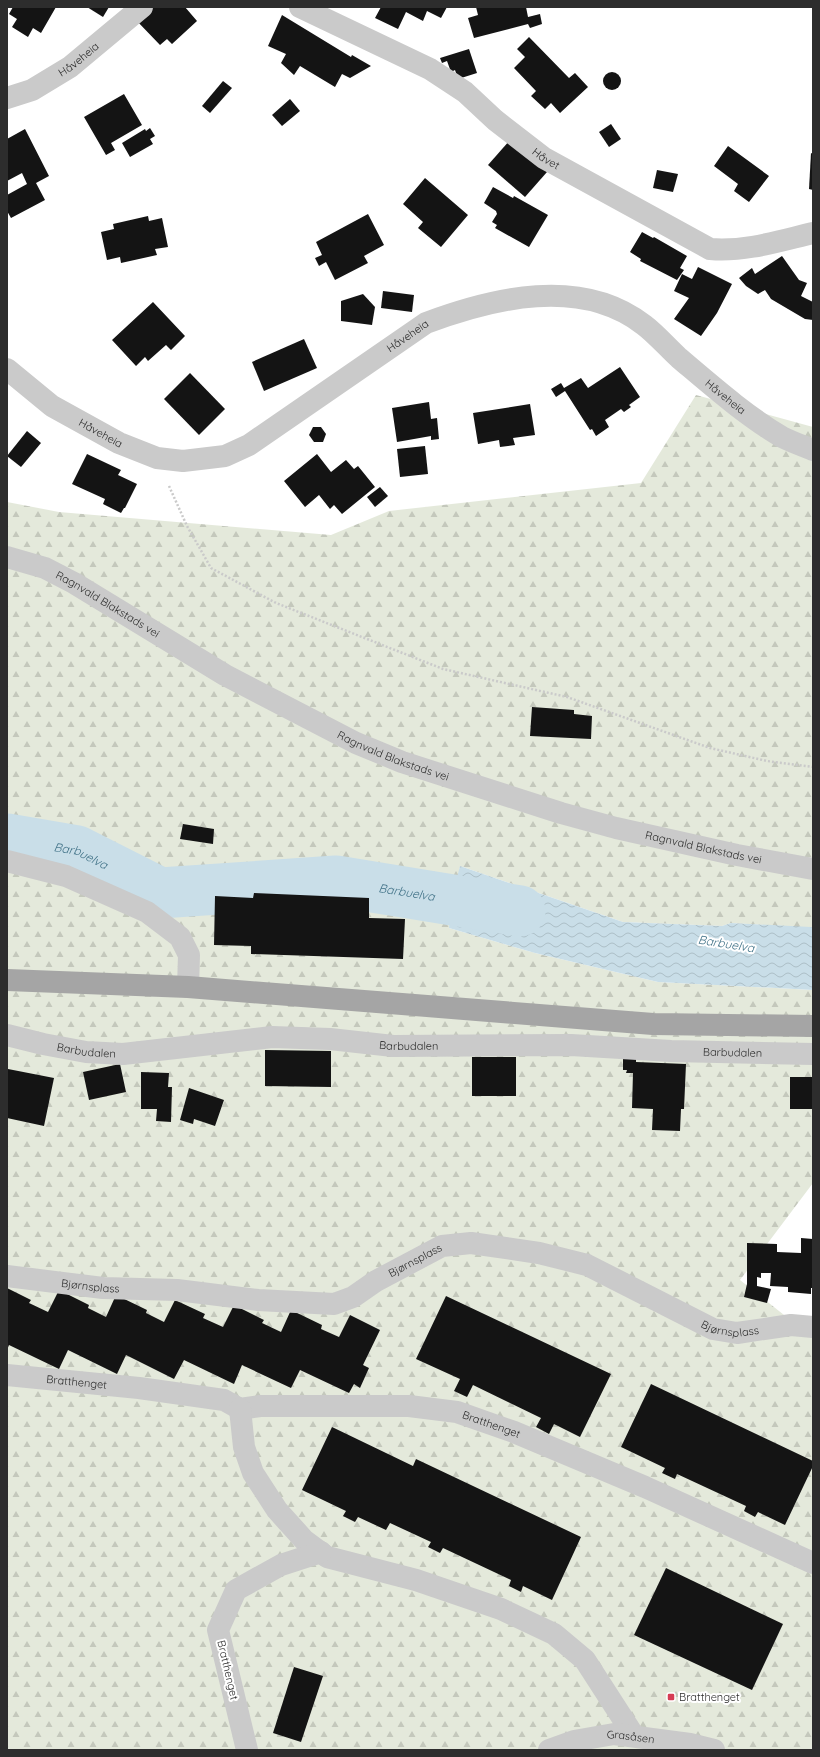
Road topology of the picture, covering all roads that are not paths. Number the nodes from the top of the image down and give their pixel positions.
1 (142, 7) edge
2 (300, 7) edge
3 (7, 98) edge
4 (813, 233) edge
5 (7, 369) edge
6 (813, 450) edge
7 (7, 557) edge
8 (7, 861) edge
9 (813, 869) edge
10 (7, 980) edge
11 (188, 987) junction
12 (813, 1026) edge
13 (7, 1035) edge
14 (813, 1054) edge
15 (7, 1276) edge
16 (813, 1327) edge
17 (7, 1375) edge
18 (240, 1409) junction
19 (321, 1552) junction
20 (813, 1563) edge
21 (634, 1736) junction
22 (247, 1750) edge
23 (549, 1750) edge
24 (714, 1750) edge

1 - 3 street, Håveheia
2 - 4 street, Håvet
5 - 6 street, Håveheia
7 - 9 street, Ragnvald Blakstads vei
8 - 11 street
10 - 11 main road
11 - 12 main road
13 - 14 street, Barbudalen
15 - 16 street, Bjørnsplass
17 - 18 street, Bratthenget
18 - 19 street
18 - 20 street, Bratthenget
19 - 21 street
19 - 22 street, Bratthenget
21 - 23 street, Grasåsen
21 - 24 street, Grasåsen

